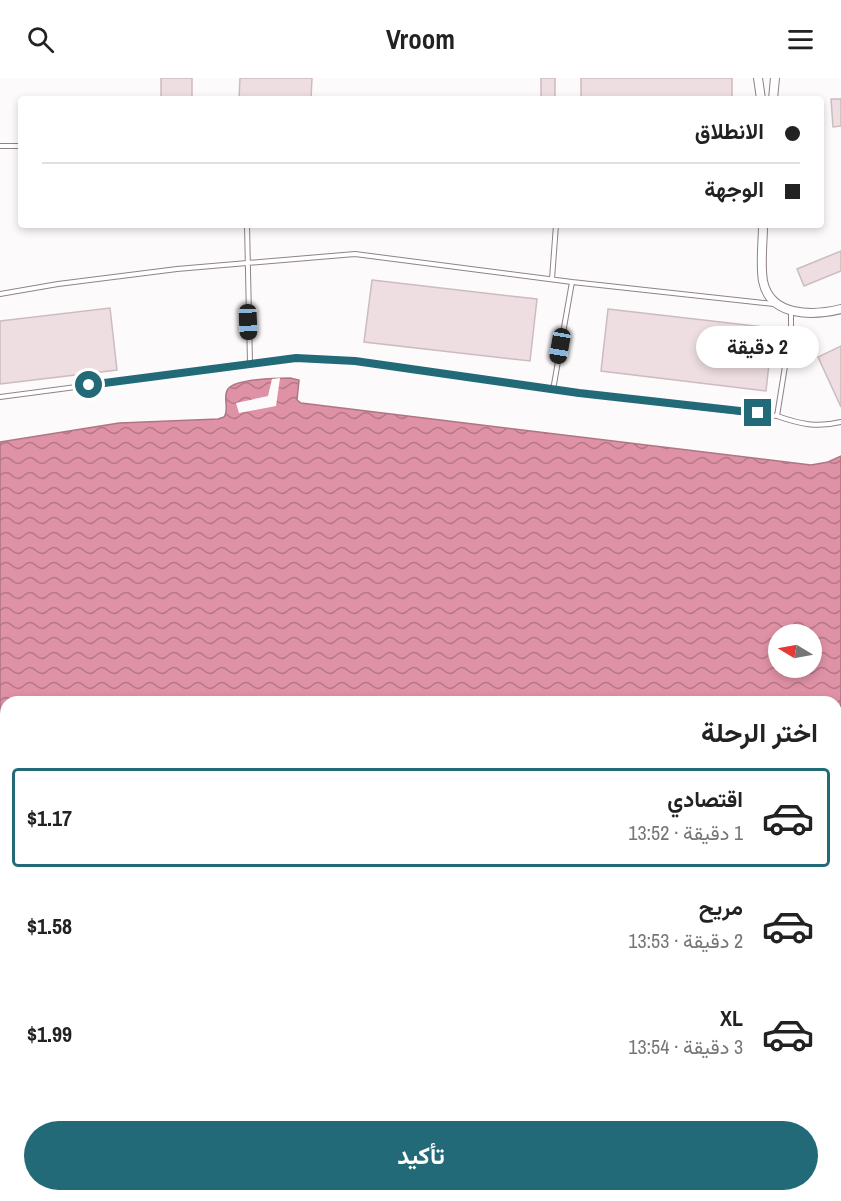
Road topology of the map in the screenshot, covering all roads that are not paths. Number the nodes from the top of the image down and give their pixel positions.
1 (758, 78) edge
2 (776, 78) edge
3 (761, 96) edge
4 (773, 96) edge
5 (0, 146) edge
6 (18, 146) edge
7 (247, 228) edge
8 (556, 228) edge
9 (763, 228) edge
10 (246, 262) junction
11 (552, 279) junction
12 (572, 282) junction
13 (0, 294) edge
14 (778, 305) junction
15 (841, 309) edge
16 (791, 310) junction
17 (250, 363) junction
18 (553, 390) junction
19 (0, 397) edge
20 (777, 416) junction
21 (841, 422) edge

1 - 3 street
2 - 4 street
5 - 6 lane
7 - 10 lane
8 - 11 lane
9 - 14 street
10 - 11 lane
10 - 13 lane
10 - 17 lane
11 - 12 lane
12 - 14 lane
12 - 18 lane
14 - 16 street
15 - 16 street
16 - 20 lane
17 - 18 lane
17 - 19 lane
18 - 20 lane
20 - 21 lane

